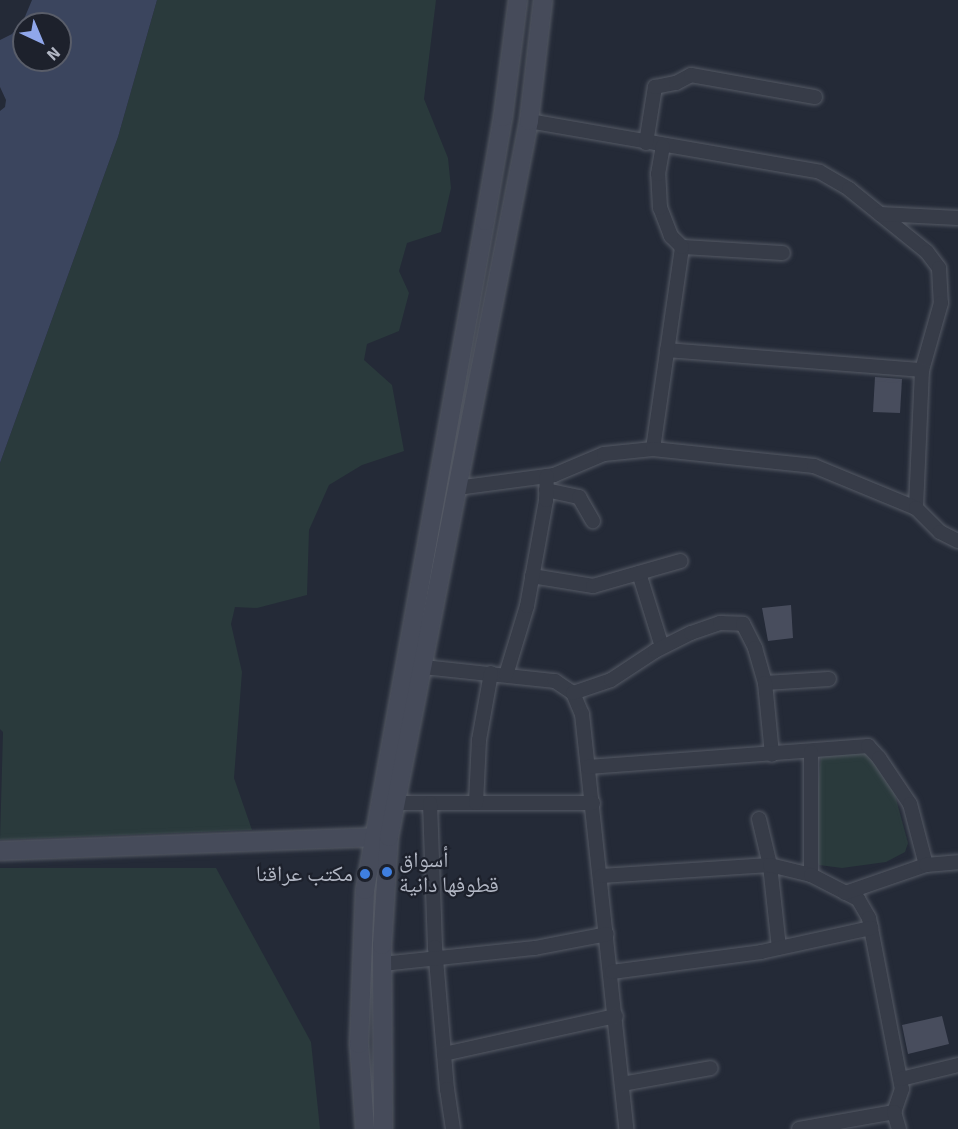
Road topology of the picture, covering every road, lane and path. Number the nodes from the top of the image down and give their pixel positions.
1 (518, 0) edge
2 (543, 0) edge
3 (815, 97) dead end
4 (529, 121) junction
5 (646, 143) junction
6 (663, 146) junction
7 (880, 214) junction
8 (958, 218) edge
9 (682, 247) junction
10 (783, 253) dead end
11 (667, 350) junction
12 (922, 370) junction
13 (653, 449) junction
14 (546, 483) junction
15 (457, 488) junction
16 (916, 508) junction
17 (593, 521) dead end
18 (958, 541) edge
19 (681, 561) dead end
20 (639, 573) junction
21 (532, 576) junction
22 (662, 647) junction
23 (415, 666) junction
24 (491, 673) junction
25 (506, 675) junction
26 (830, 679) dead end
27 (765, 683) junction
28 (573, 693) junction
29 (812, 752) junction
30 (772, 755) junction
31 (588, 767) junction
32 (395, 803) junction
33 (430, 803) junction
34 (476, 803) junction
35 (592, 803) junction
36 (759, 819) dead end
37 (381, 837) junction
38 (0, 851) edge
39 (958, 862) edge
40 (926, 865) junction
41 (770, 866) junction
42 (811, 875) junction
43 (601, 876) junction
44 (846, 893) junction
45 (871, 928) junction
46 (607, 934) junction
47 (779, 948) junction
48 (436, 958) junction
49 (382, 964) junction
50 (612, 972) junction
51 (616, 1016) junction
52 (444, 1054) junction
53 (958, 1065) edge
54 (711, 1068) dead end
55 (900, 1079) junction
56 (622, 1084) junction
57 (894, 1112) junction
58 (841, 1125) edge
59 (365, 1129) edge
60 (383, 1129) edge
61 (453, 1129) edge
62 (626, 1129) edge
63 (799, 1129) edge
64 (899, 1129) edge

1 - 23 street
2 - 4 street
3 - 5 street
4 - 5 street
4 - 15 street
5 - 6 street
6 - 7 street
6 - 9 street
7 - 8 street
7 - 12 street
9 - 10 street
9 - 11 street
11 - 12 street
11 - 13 street
12 - 16 street
13 - 14 street
13 - 16 street
14 - 15 street
14 - 17 street
14 - 21 street
15 - 23 street
16 - 18 street
19 - 20 street
20 - 21 street
20 - 22 street
21 - 25 street
22 - 27 street
22 - 28 street
23 - 24 street
23 - 32 street
23 - 37 street
24 - 25 street
24 - 34 street
25 - 28 street
26 - 27 street
27 - 30 street
28 - 31 street
29 - 30 street
29 - 40 street
29 - 42 street
30 - 31 street
31 - 35 street
32 - 33 street
32 - 37 street
33 - 34 street
33 - 48 street
34 - 35 street
35 - 43 street
36 - 41 street
37 - 38 street
37 - 49 street
37 - 59 street
39 - 40 street
40 - 44 street
41 - 42 street
41 - 43 street
41 - 47 street
42 - 44 street
43 - 46 street
44 - 45 street
45 - 47 street
45 - 55 street
46 - 48 street
46 - 50 street
47 - 50 street
48 - 49 street
48 - 52 street
49 - 60 street
50 - 51 street
51 - 52 street
51 - 56 street
52 - 61 street
53 - 55 street
54 - 56 street
55 - 57 street
56 - 62 street
57 - 58 street
57 - 64 street
58 - 63 street

